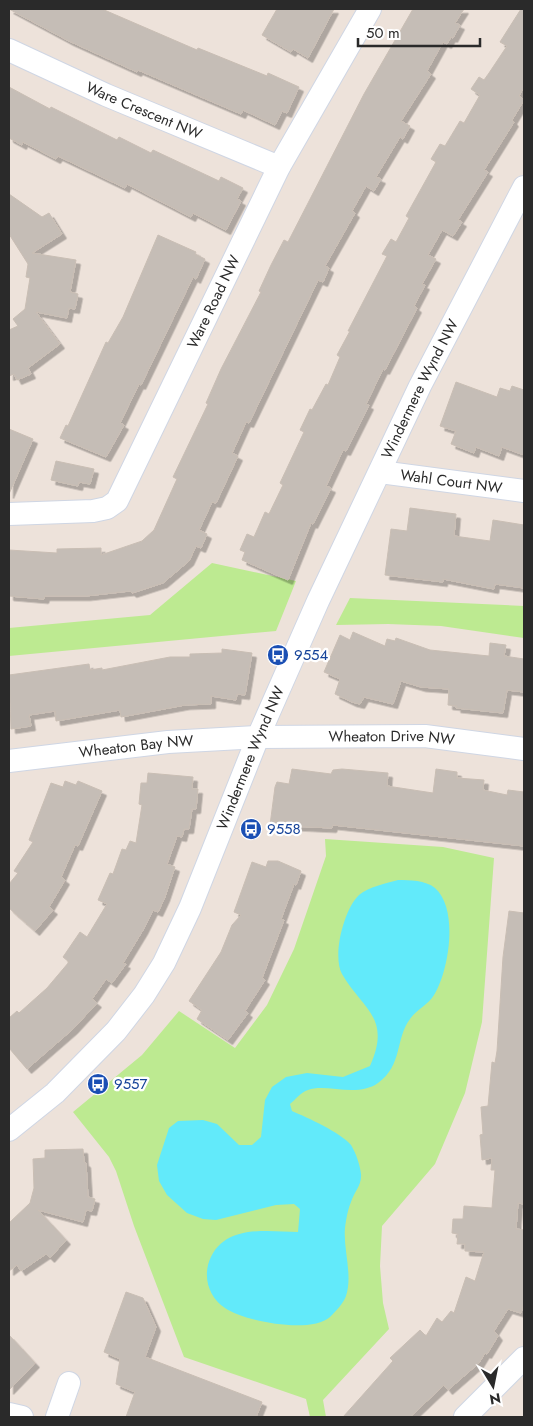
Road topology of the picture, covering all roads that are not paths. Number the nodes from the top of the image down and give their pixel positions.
1 (370, 9) edge
2 (9, 50) edge
3 (279, 167) junction
4 (524, 187) edge
5 (380, 472) junction
6 (524, 491) edge
7 (9, 514) edge
8 (258, 737) junction
9 (524, 749) edge
10 (11, 766) edge
11 (9, 1130) edge
12 (524, 1358) edge
13 (69, 1383) dead end
14 (9, 1414) edge
15 (22, 1417) edge
16 (57, 1417) edge
17 (465, 1417) edge

1 - 3 street, Ware Road NW
2 - 3 street, Ware Crescent NW
3 - 7 street, Ware Road NW
4 - 5 street, Windermere Wynd NW
5 - 6 street, Wahl Court NW
5 - 8 street, Windermere Wynd NW
8 - 9 street, Wheaton Drive NW
8 - 10 street, Wheaton Bay NW
8 - 11 street, Windermere Wynd NW
12 - 17 street
13 - 16 street
14 - 15 street

